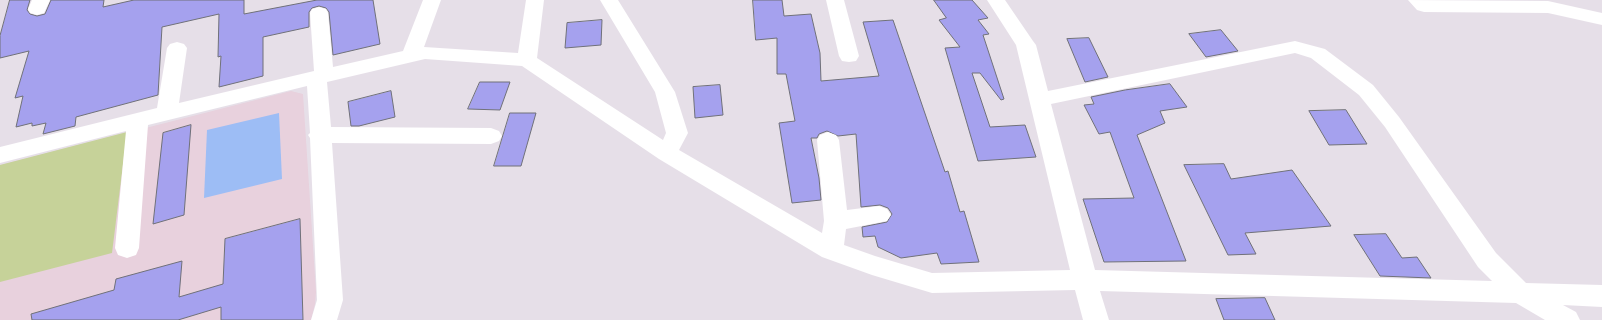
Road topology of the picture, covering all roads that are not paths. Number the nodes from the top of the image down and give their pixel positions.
1 (432, 0) edge
2 (535, 0) edge
3 (609, 0) edge
4 (835, 0) edge
5 (996, 0) edge
6 (1417, 0) edge
7 (319, 13) dead end
8 (1602, 19) edge
9 (177, 48) dead end
10 (411, 55) junction
11 (849, 56) dead end
12 (527, 60) junction
13 (320, 76) junction
14 (1040, 99) junction
15 (167, 113) junction
16 (138, 120) junction
17 (319, 134) junction
18 (491, 136) dead end
19 (828, 140) dead end
20 (667, 153) junction
21 (0, 155) edge
22 (879, 216) dead end
23 (836, 221) junction
24 (127, 248) dead end
25 (831, 250) junction
26 (1085, 280) junction
27 (1519, 292) junction
28 (1602, 296) edge
29 (324, 320) edge
30 (1096, 320) edge
31 (1567, 320) edge

1 - 10 street
2 - 12 street
3 - 20 street
4 - 11 street
5 - 14 street
6 - 8 street
7 - 13 street
9 - 15 street
10 - 12 street
10 - 13 street
12 - 20 street
13 - 15 street
13 - 17 street
14 - 26 street
14 - 27 street
15 - 16 street
16 - 21 street
16 - 24 street
17 - 18 street
17 - 29 street
19 - 23 street
20 - 25 street
22 - 23 street
23 - 25 street
25 - 26 street
26 - 27 street
26 - 30 street
27 - 28 street
27 - 31 street

